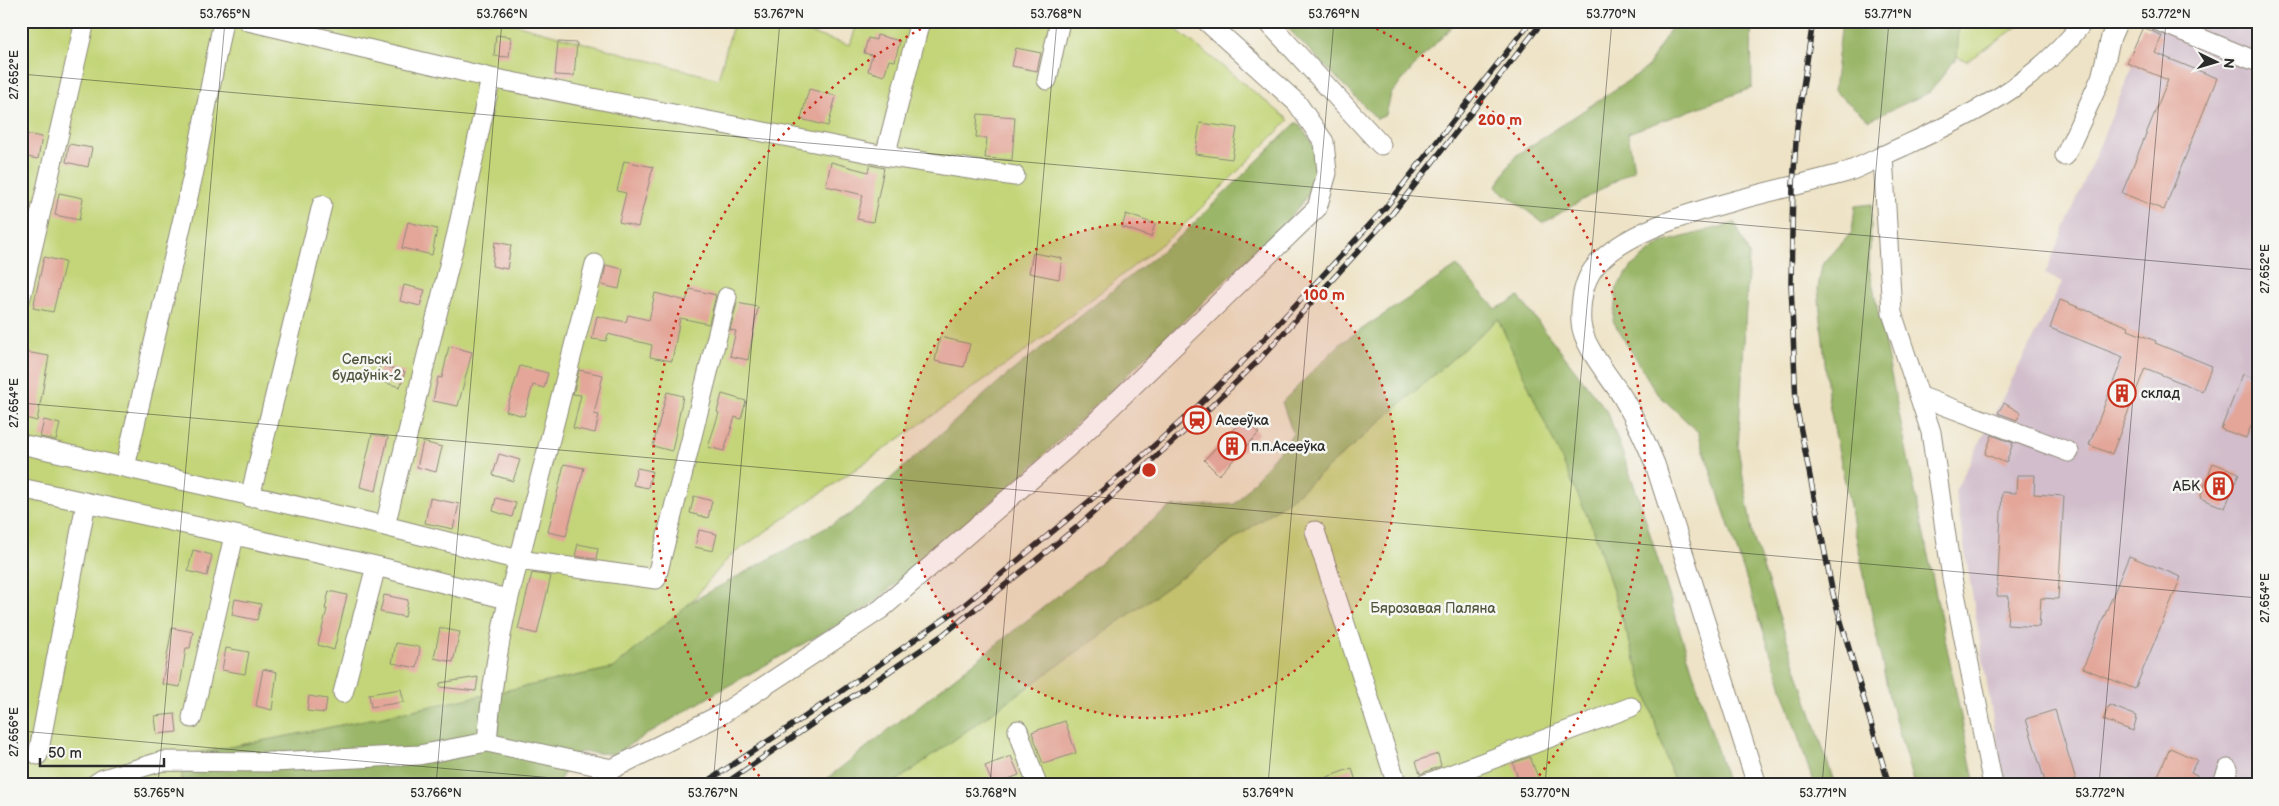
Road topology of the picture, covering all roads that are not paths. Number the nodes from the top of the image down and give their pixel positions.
1 (85, 21) edge
2 (223, 21) edge
3 (248, 21) edge
4 (920, 21) edge
5 (1060, 21) edge
6 (1206, 21) edge
7 (1267, 21) edge
8 (2084, 21) edge
9 (2118, 21) edge
10 (2158, 21) edge
11 (2178, 25) edge
12 (2258, 62) edge
13 (491, 78) junction
14 (1047, 80) dead end
15 (1381, 144) dead end
16 (885, 156) junction
17 (1883, 156) junction
18 (2065, 156) dead end
19 (1015, 176) dead end
20 (322, 205) dead end
21 (595, 264) dead end
22 (21, 297) edge
23 (727, 298) dead end
24 (1919, 396) junction
25 (21, 444) edge
26 (2069, 452) dead end
27 (125, 467) junction
28 (21, 488) edge
29 (250, 497) junction
30 (86, 503) junction
31 (385, 526) junction
32 (1315, 531) dead end
33 (234, 536) junction
34 (519, 560) junction
35 (376, 566) junction
36 (507, 599) junction
37 (343, 693) dead end
38 (1632, 707) dead end
39 (192, 718) dead end
40 (1018, 730) dead end
41 (487, 742) junction
42 (38, 755) dead end
43 (94, 785) edge
44 (1037, 785) edge
45 (1397, 785) edge
46 (1424, 785) edge
47 (1757, 785) edge
48 (1993, 785) edge

1 - 22 street
2 - 27 street
3 - 13 street
4 - 16 street
5 - 14 street
6 - 41 street
7 - 15 street
8 - 17 street
9 - 18 street
10 - 11 street
11 - 12 street
13 - 16 street
13 - 31 street
16 - 19 street
17 - 24 street
17 - 47 street
20 - 29 street
21 - 34 street
23 - 34 street
24 - 26 street
24 - 48 street
25 - 27 street
27 - 29 street
28 - 30 street
29 - 31 street
30 - 33 street
30 - 42 street
31 - 34 street
32 - 45 street
33 - 35 street
33 - 39 street
34 - 36 street
35 - 36 street
35 - 37 street
36 - 41 street
38 - 46 street
40 - 44 street
41 - 43 street

